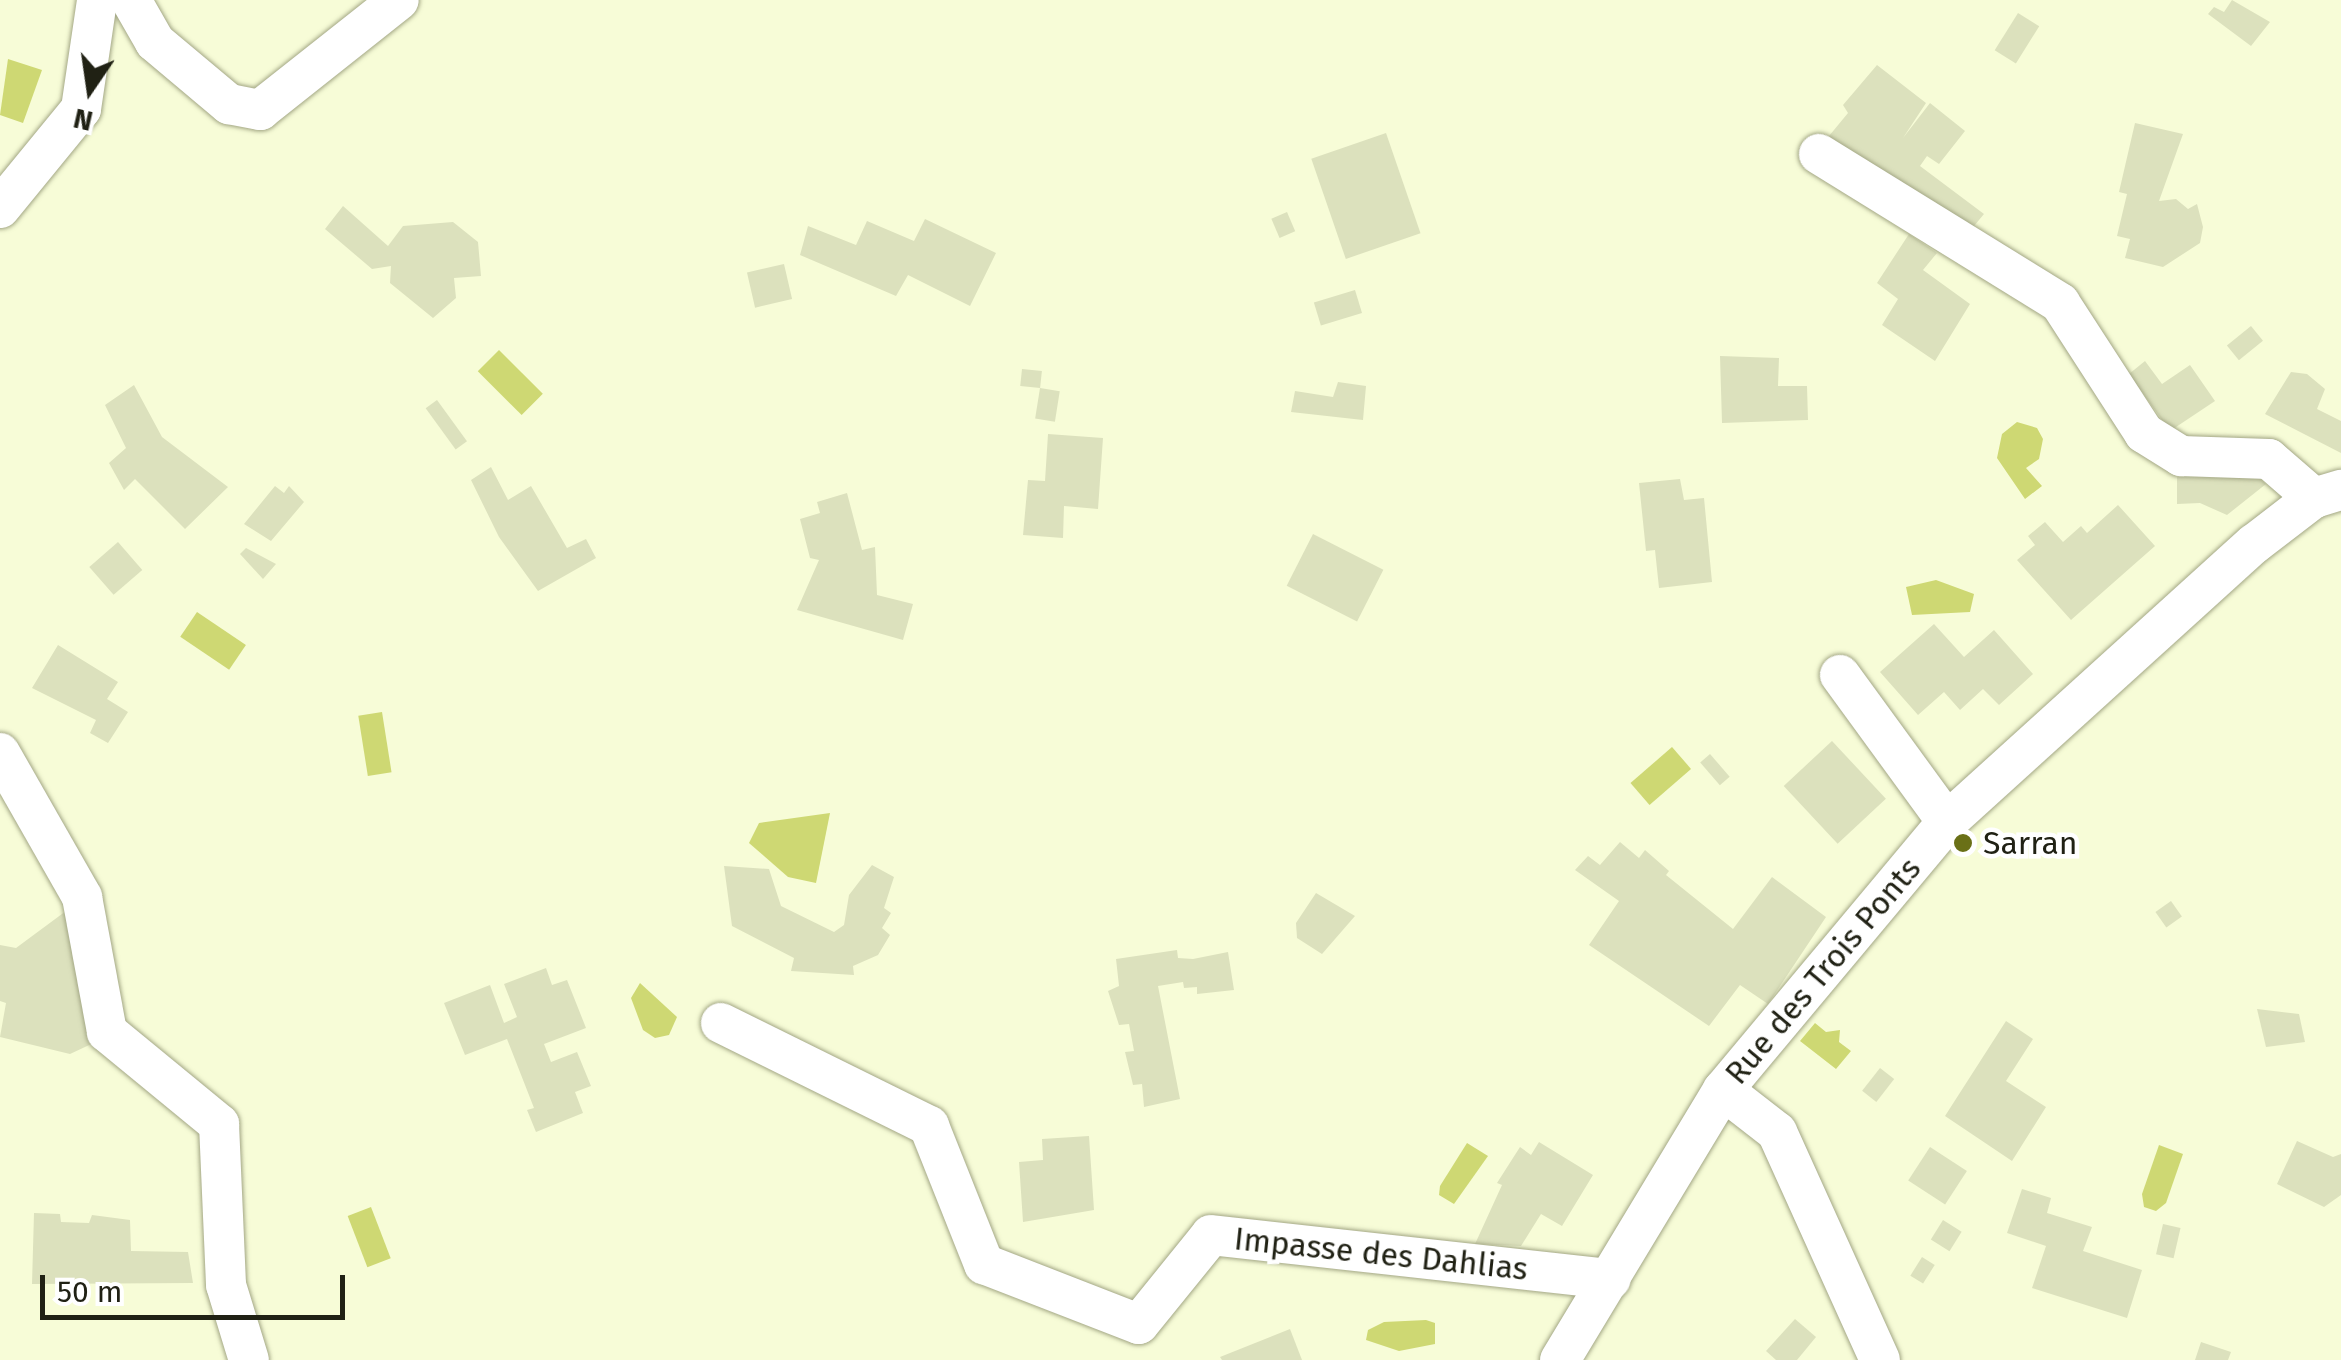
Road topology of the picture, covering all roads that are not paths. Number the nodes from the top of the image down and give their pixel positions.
1 (97, 0) edge
2 (131, 0) edge
3 (399, 0) edge
4 (1819, 154) dead end
5 (0, 208) edge
6 (2328, 494) edge
7 (1840, 675) dead end
8 (0, 753) edge
9 (1947, 822) junction
10 (721, 1023) dead end
11 (1724, 1090) junction
12 (1611, 1279) junction
13 (249, 1360) edge
14 (1560, 1360) edge
15 (1880, 1360) edge

1 - 5 street
2 - 3 street
4 - 6 street
6 - 9 street, Rue des Trois Ponts
7 - 9 street
8 - 13 street
9 - 11 street, Rue des Trois Ponts
10 - 12 street, Impasse des Dahlias
11 - 12 street, Rue des Trois Ponts
11 - 15 street
12 - 14 street, Rue des Trois Ponts

